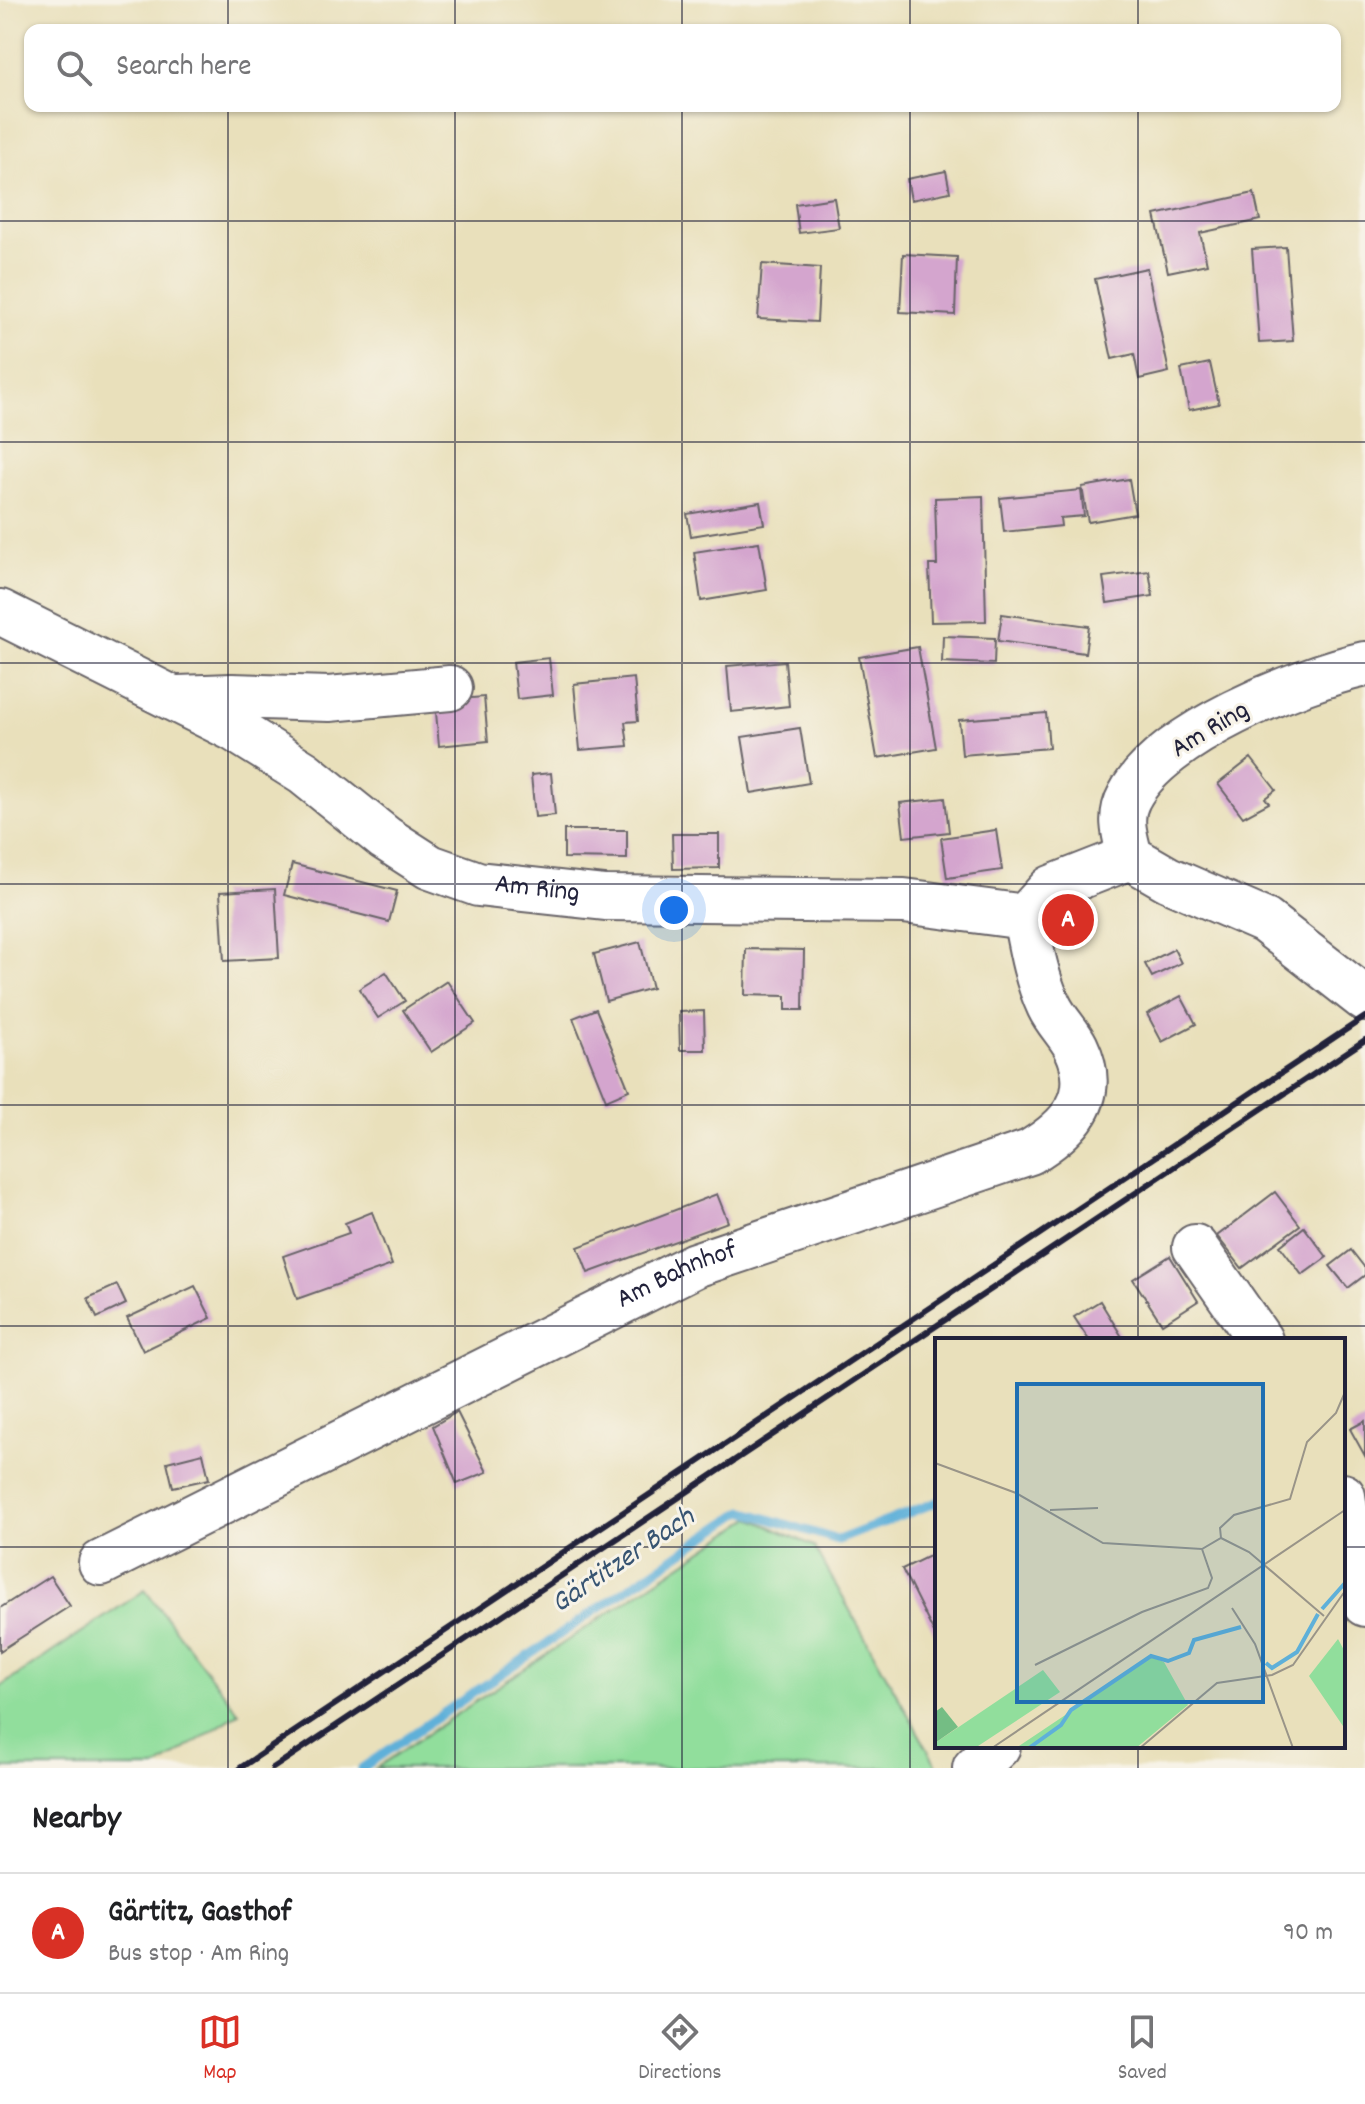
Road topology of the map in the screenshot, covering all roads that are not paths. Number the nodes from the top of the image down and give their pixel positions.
1 (0, 612) edge
2 (1365, 664) edge
3 (450, 688) dead end
4 (177, 698) junction
5 (1130, 857) junction
6 (1025, 917) junction
7 (1365, 999) edge
8 (1195, 1247) dead end
9 (1259, 1338) edge
10 (101, 1563) dead end
11 (996, 1748) edge
12 (975, 1768) edge

1 - 4 street, Am Ring
2 - 5 street, Am Ring
3 - 4 street
4 - 6 street, Am Ring
5 - 6 street
5 - 7 street
6 - 10 street, Am Bahnhof
8 - 9 street
11 - 12 street

